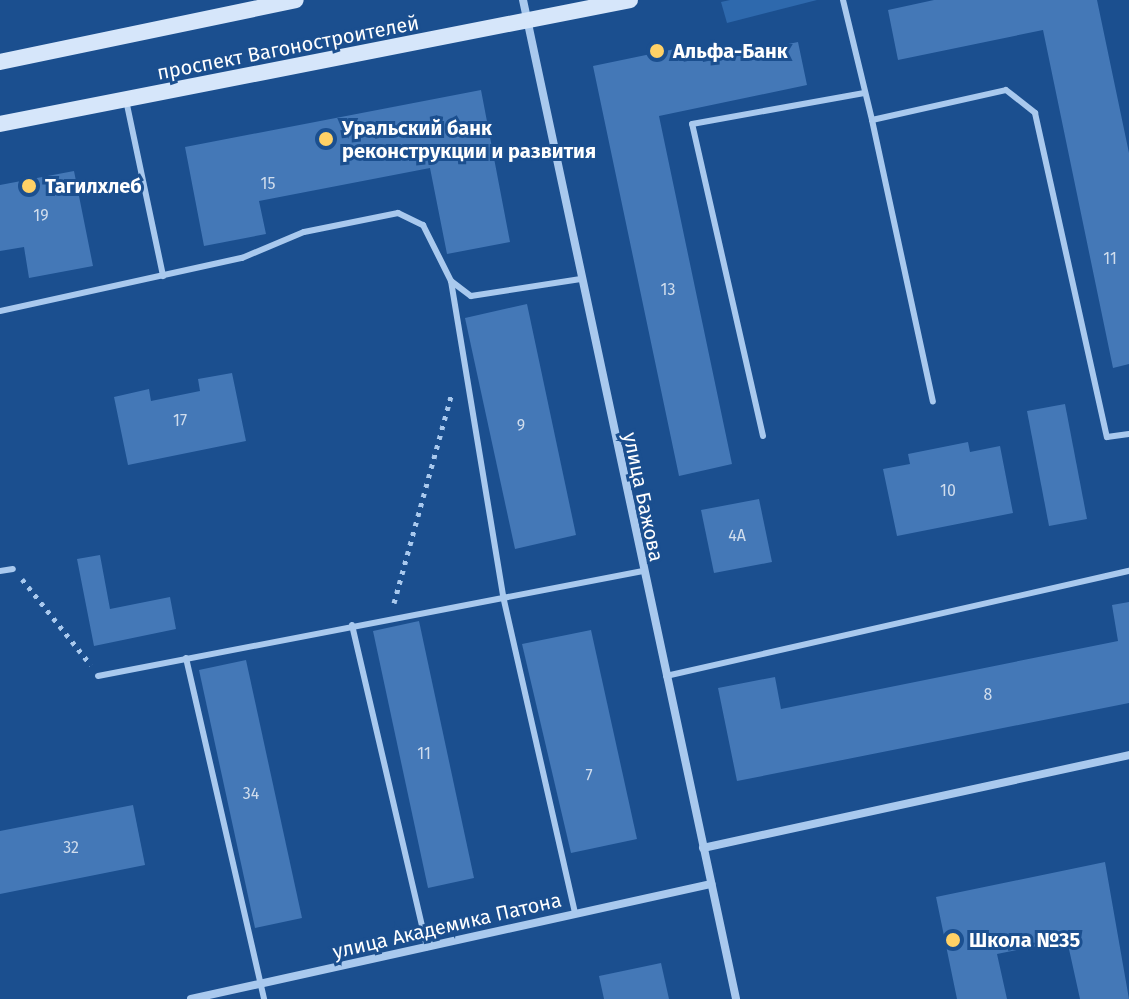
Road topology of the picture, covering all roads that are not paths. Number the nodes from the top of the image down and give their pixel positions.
1 (296, 0) edge
2 (523, 0) edge
3 (630, 0) edge
4 (843, 0) edge
5 (258, 4) edge
6 (527, 22) junction
7 (0, 62) edge
8 (864, 93) junction
9 (126, 100) junction
10 (872, 120) junction
11 (0, 124) edge
12 (163, 276) junction
13 (581, 279) junction
14 (451, 281) junction
15 (0, 311) edge
16 (933, 401) dead end
17 (1129, 434) edge
18 (763, 436) dead end
19 (13, 569) road end
20 (0, 571) edge
21 (643, 571) junction
22 (1129, 571) edge
23 (503, 596) junction
24 (352, 625) junction
25 (186, 658) junction
26 (98, 676) road end
27 (666, 676) junction
28 (1129, 755) edge
29 (703, 848) junction
30 (711, 884) junction
31 (575, 914) junction
32 (427, 947) junction
33 (261, 984) junction
34 (191, 999) edge
35 (264, 999) edge
36 (736, 999) edge

1 - 5 main road
2 - 6 street, улица Бажова
3 - 6 main road, проспект Вагоностроителей
4 - 8 lane
5 - 7 main road
6 - 9 main road, проспект Вагоностроителей
6 - 13 street, улица Бажова
8 - 10 lane
8 - 18 lane
9 - 11 main road, проспект Вагоностроителей
9 - 12 lane
10 - 16 lane
10 - 17 lane
12 - 14 lane
12 - 15 lane
13 - 14 lane
13 - 21 street, улица Бажова
14 - 23 lane
19 - 20 lane
21 - 23 lane
21 - 27 street, улица Бажова
22 - 27 lane
23 - 24 lane
23 - 31 lane
24 - 25 lane
24 - 32 lane
25 - 26 lane
25 - 33 lane
27 - 29 street, улица Бажова
28 - 29 street
29 - 30 street, улица Бажова
30 - 31 street, улица Академика Патона
30 - 36 street, улица Бажова
31 - 32 street, улица Академика Патона
32 - 33 street, улица Академика Патона
33 - 34 street, улица Академика Патона
33 - 35 lane

